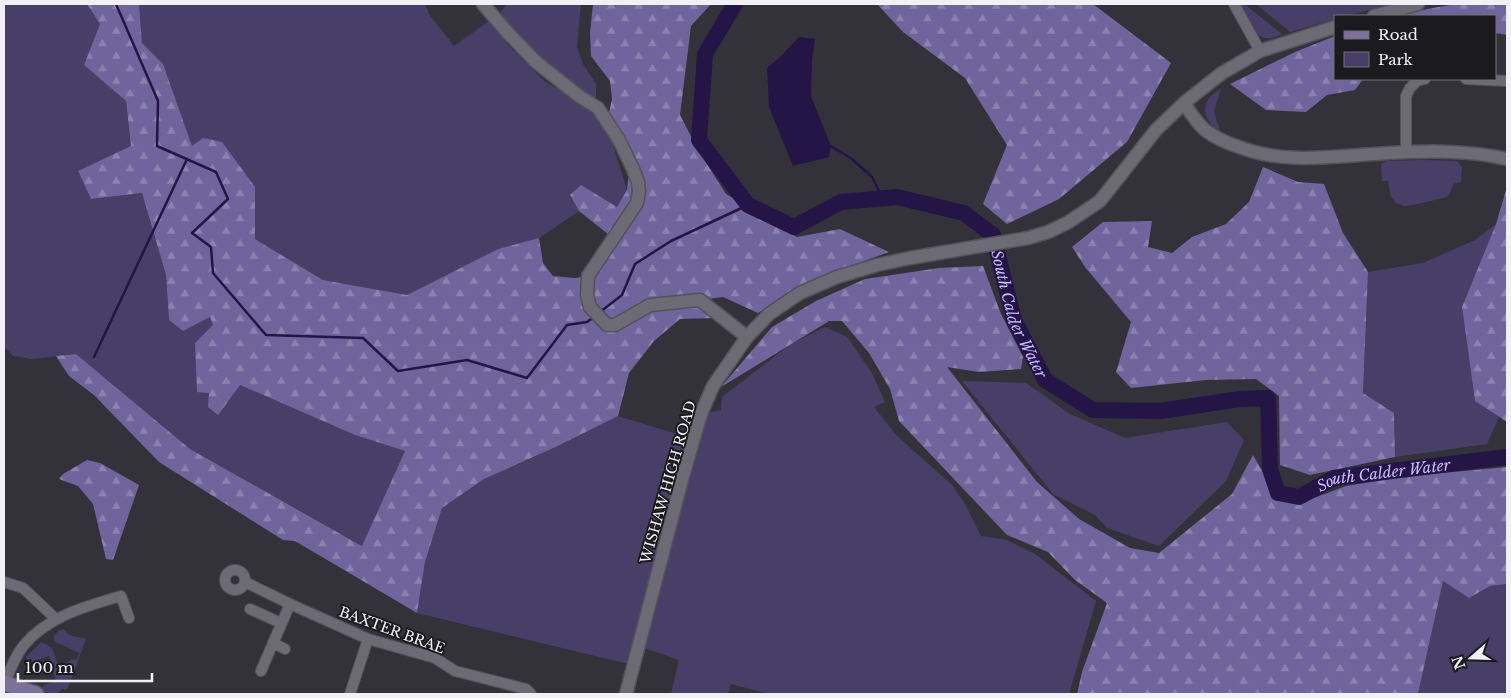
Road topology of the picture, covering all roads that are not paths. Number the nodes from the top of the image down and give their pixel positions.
1 (483, 4) edge
2 (1234, 4) edge
3 (1418, 4) edge
4 (1378, 15) edge
5 (1334, 27) edge
6 (1260, 51) junction
7 (1421, 80) edge
8 (1486, 80) edge
9 (1507, 81) edge
10 (1184, 103) junction
11 (1406, 152) junction
12 (1507, 159) edge
13 (747, 337) junction
14 (4, 582) edge
15 (245, 582) dead end
16 (290, 604) junction
17 (250, 609) dead end
18 (129, 618) dead end
19 (56, 619) junction
20 (281, 623) junction
21 (368, 639) junction
22 (273, 643) junction
23 (285, 648) dead end
24 (261, 671) dead end
25 (4, 683) edge
26 (36, 694) edge
27 (350, 694) edge
28 (531, 694) edge
29 (626, 694) edge

1 - 13 street
2 - 6 street
3 - 4 street
5 - 6 street, WISHAW HIGH ROAD
6 - 10 street, WISHAW HIGH ROAD
7 - 11 street
8 - 9 street
10 - 11 street
10 - 13 street, WISHAW HIGH ROAD
11 - 12 street
13 - 29 street, WISHAW HIGH ROAD
14 - 19 street
15 - 16 street, BAXTER BRAE
16 - 20 street
16 - 21 street, BAXTER BRAE
17 - 20 street
18 - 19 street
19 - 25 street
20 - 22 street
21 - 27 street
21 - 28 street, BAXTER BRAE
22 - 23 street
22 - 24 street
25 - 26 main road

